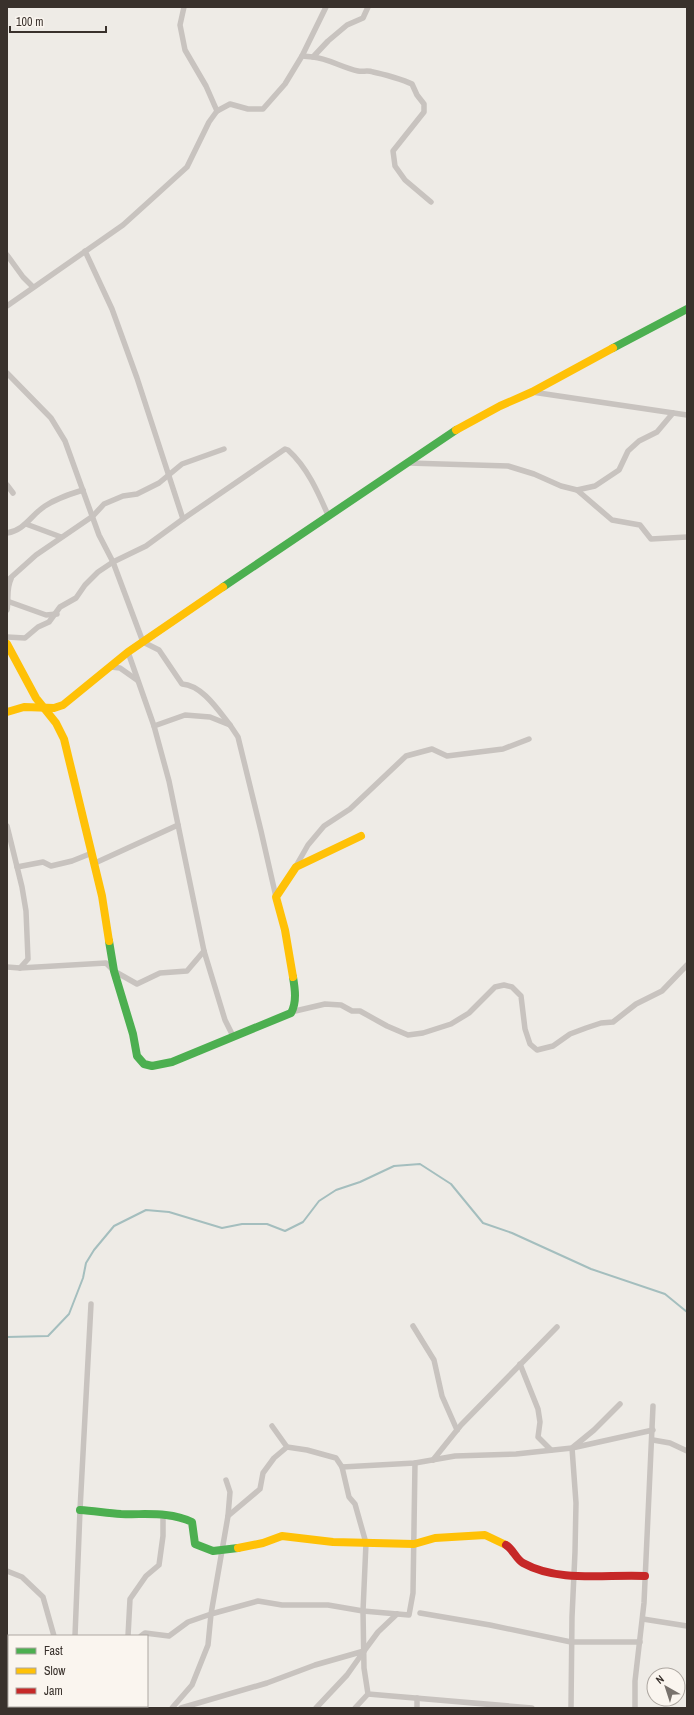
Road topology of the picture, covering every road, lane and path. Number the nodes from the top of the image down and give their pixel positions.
1 (184, 7) edge
2 (326, 7) edge
3 (368, 7) edge
4 (302, 56) junction
5 (313, 56) junction
6 (217, 111) junction
7 (431, 202) dead end
8 (85, 251) junction
9 (7, 255) edge
10 (33, 287) junction
11 (7, 306) edge
12 (687, 309) edge
13 (7, 372) edge
14 (13, 379) junction
15 (7, 382) edge
16 (532, 392) junction
17 (673, 413) junction
18 (687, 416) edge
19 (224, 449) dead end
20 (408, 463) junction
21 (169, 475) junction
22 (7, 485) edge
23 (84, 490) junction
24 (577, 490) junction
25 (13, 493) dead end
26 (328, 515) junction
27 (93, 516) junction
28 (183, 519) junction
29 (26, 524) junction
30 (7, 533) edge
31 (61, 537) junction
32 (687, 537) edge
33 (113, 562) junction
34 (13, 576) junction
35 (7, 582) edge
36 (8, 602) edge
37 (7, 610) edge
38 (57, 614) junction
39 (7, 637) edge
40 (142, 642) junction
41 (7, 644) edge
42 (128, 652) junction
43 (111, 667) junction
44 (137, 681) junction
45 (43, 708) junction
46 (7, 712) edge
47 (230, 724) junction
48 (154, 726) junction
49 (528, 739) dead end
50 (178, 825) junction
51 (7, 826) edge
52 (361, 836) dead end
53 (92, 853) junction
54 (95, 863) junction
55 (17, 866) junction
56 (296, 867) junction
57 (276, 897) junction
58 (204, 951) junction
59 (687, 965) edge
60 (7, 967) edge
61 (20, 968) junction
62 (114, 970) junction
63 (290, 1012) junction
64 (233, 1036) junction
65 (91, 1304) dead end
66 (413, 1326) dead end
67 (556, 1326) dead end
68 (520, 1364) junction
69 (620, 1404) dead end
70 (654, 1406) dead end
71 (272, 1426) dead end
72 (457, 1430) junction
73 (653, 1430) junction
74 (653, 1440) junction
75 (287, 1447) junction
76 (572, 1448) junction
77 (551, 1450) junction
78 (687, 1450) edge
79 (434, 1460) junction
80 (415, 1463) junction
81 (342, 1467) junction
82 (226, 1480) dead end
83 (80, 1510) junction
84 (163, 1515) junction
85 (228, 1516) junction
86 (366, 1544) junction
87 (414, 1544) junction
88 (222, 1550) junction
89 (7, 1571) edge
90 (573, 1575) junction
91 (645, 1576) junction
92 (363, 1611) junction
93 (420, 1613) dead end
94 (211, 1614) junction
95 (397, 1614) junction
96 (642, 1619) junction
97 (687, 1626) edge
98 (54, 1635) edge
99 (75, 1635) edge
100 (128, 1635) edge
101 (142, 1635) edge
102 (571, 1642) junction
103 (640, 1642) junction
104 (364, 1651) junction
105 (368, 1694) junction
106 (417, 1698) junction
107 (477, 1705) edge
108 (172, 1708) edge
109 (183, 1708) edge
110 (316, 1708) edge
111 (354, 1708) edge
112 (417, 1708) edge
113 (532, 1708) edge
114 (571, 1708) edge
115 (634, 1708) edge

1 - 6 street
2 - 4 street
3 - 5 street
4 - 5 street
4 - 6 street
5 - 7 street
6 - 8 street
8 - 10 street
8 - 21 street
9 - 10 street
10 - 11 street
12 - 16 street
13 - 14 street
14 - 15 street
14 - 23 street
16 - 17 street
16 - 20 street
17 - 18 street
17 - 24 street
19 - 21 street
20 - 24 street
20 - 26 street
21 - 27 street
21 - 28 street
22 - 25 street
23 - 27 street
23 - 29 street
24 - 32 street
26 - 28 street
26 - 40 street
27 - 31 street
27 - 33 street
28 - 33 street
29 - 30 street
29 - 31 street
31 - 34 street
33 - 38 street
33 - 40 street
34 - 35 street
34 - 36 street
36 - 37 street
36 - 38 street
38 - 39 street
40 - 42 street
40 - 47 street
41 - 45 street
42 - 43 street
42 - 44 street
43 - 44 street
43 - 45 street
44 - 48 street
45 - 46 street
45 - 53 street
47 - 48 street
47 - 57 street
48 - 50 street
49 - 56 street
50 - 54 street
50 - 58 street
51 - 55 street
52 - 56 street
53 - 54 street
53 - 55 street
54 - 62 street
55 - 61 street
56 - 57 street
57 - 63 street
58 - 62 street
58 - 64 street
59 - 63 street
60 - 61 street
61 - 62 street
62 - 64 street
63 - 64 street
65 - 83 street
66 - 72 street
67 - 68 street
68 - 72 street
68 - 77 street
69 - 76 street
70 - 73 street
71 - 75 street
72 - 79 street
73 - 74 street
73 - 76 street
74 - 78 street
74 - 91 street
75 - 81 street
75 - 85 street
76 - 77 street
76 - 90 street
77 - 79 street
79 - 80 street
80 - 81 street
80 - 87 street
81 - 86 street
82 - 85 street
83 - 84 street
83 - 99 street
84 - 88 street
84 - 100 street
85 - 88 street
86 - 87 street
86 - 88 street
86 - 92 street
87 - 90 street
87 - 95 street
88 - 94 street
89 - 98 street
90 - 91 street
90 - 102 street
91 - 96 street
92 - 94 street
92 - 95 street
92 - 104 street
93 - 102 street
94 - 101 street
94 - 108 street
95 - 104 street
96 - 97 street
96 - 103 street
102 - 103 street
102 - 114 street
103 - 115 street
104 - 105 street
104 - 109 street
104 - 110 street
105 - 106 street
105 - 111 street
106 - 107 street
106 - 112 street
107 - 113 street

